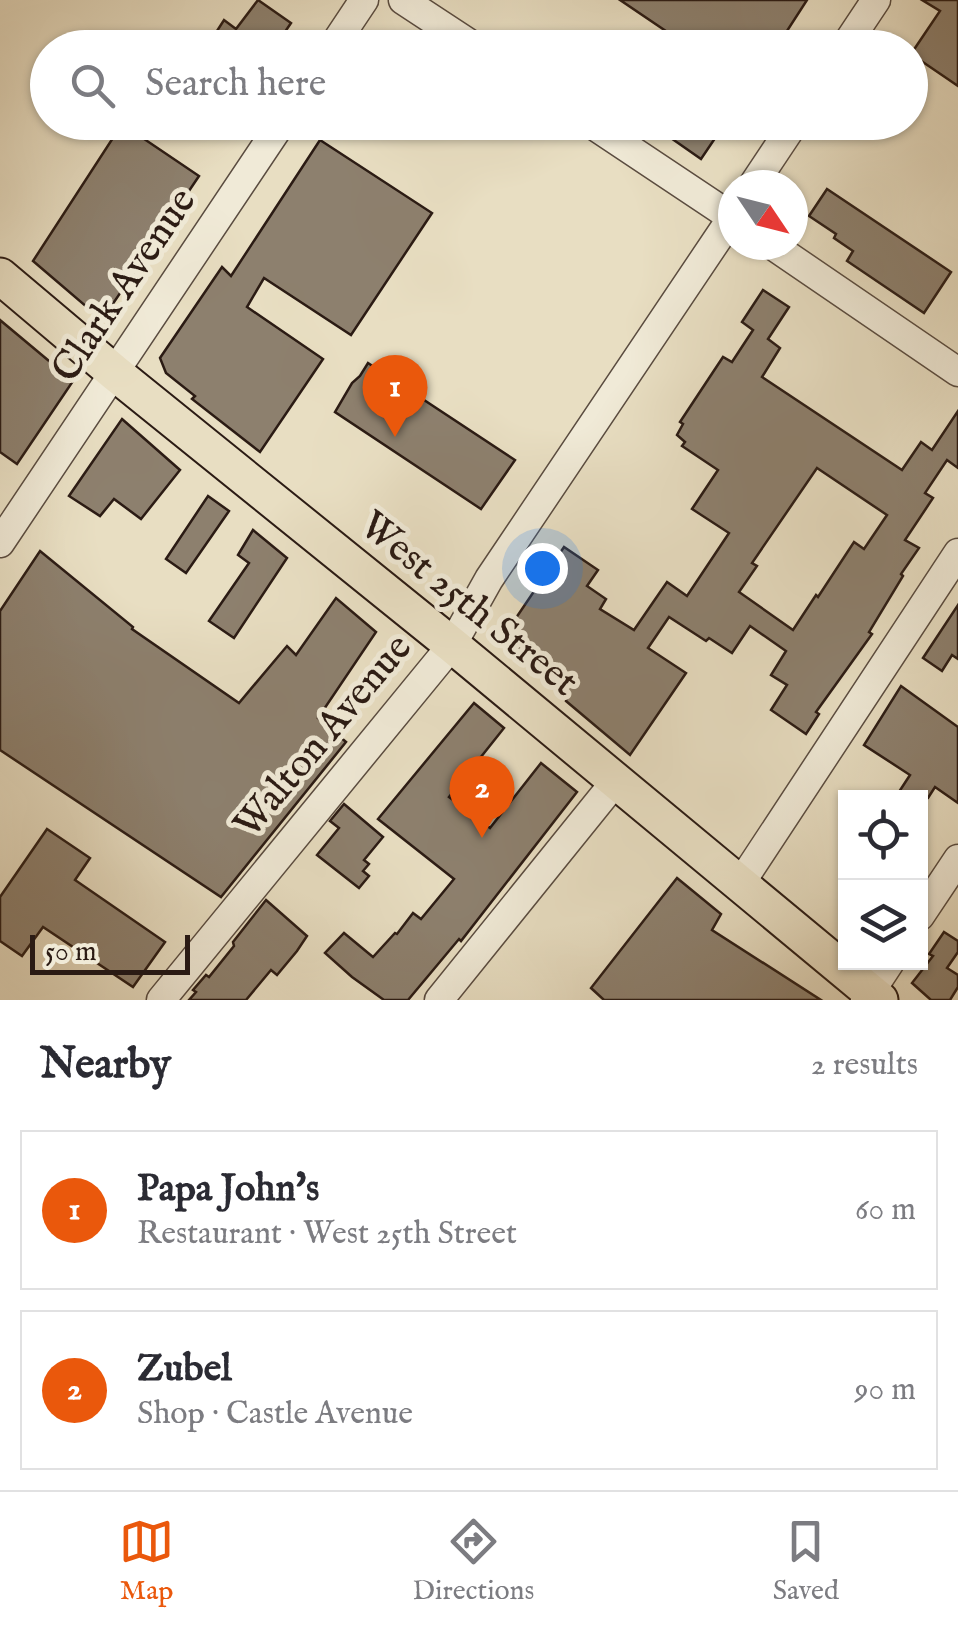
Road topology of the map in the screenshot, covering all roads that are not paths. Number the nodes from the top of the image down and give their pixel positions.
1 (364, 0) edge
2 (402, 0) edge
3 (876, 0) edge
4 (344, 30) edge
5 (448, 30) edge
6 (856, 30) edge
7 (270, 140) edge
8 (616, 140) edge
9 (783, 140) edge
10 (764, 170) edge
11 (718, 207) edge
12 (718, 239) edge
13 (794, 260) edge
14 (0, 276) edge
15 (115, 372) junction
16 (958, 372) edge
17 (0, 543) edge
18 (958, 553) edge
19 (452, 645) junction
20 (615, 782) junction
21 (958, 859) edge
22 (740, 884) junction
23 (928, 904) edge
24 (886, 970) edge
25 (872, 997) edge
26 (160, 1000) edge
27 (439, 1000) edge

1 - 4 street
2 - 5 street
3 - 6 street
7 - 15 street, Clark Avenue
8 - 11 street
9 - 10 street
12 - 19 street, Walton Avenue
13 - 16 street
14 - 15 main road, West 25th Street
15 - 17 street, Clark Avenue
15 - 19 main road, West 25th Street
18 - 22 street
19 - 20 main road, West 25th Street
19 - 26 street, Walton Avenue
20 - 22 main road, West 25th Street
20 - 27 street
21 - 23 street
22 - 25 main road, West 25th Street
24 - 25 street

